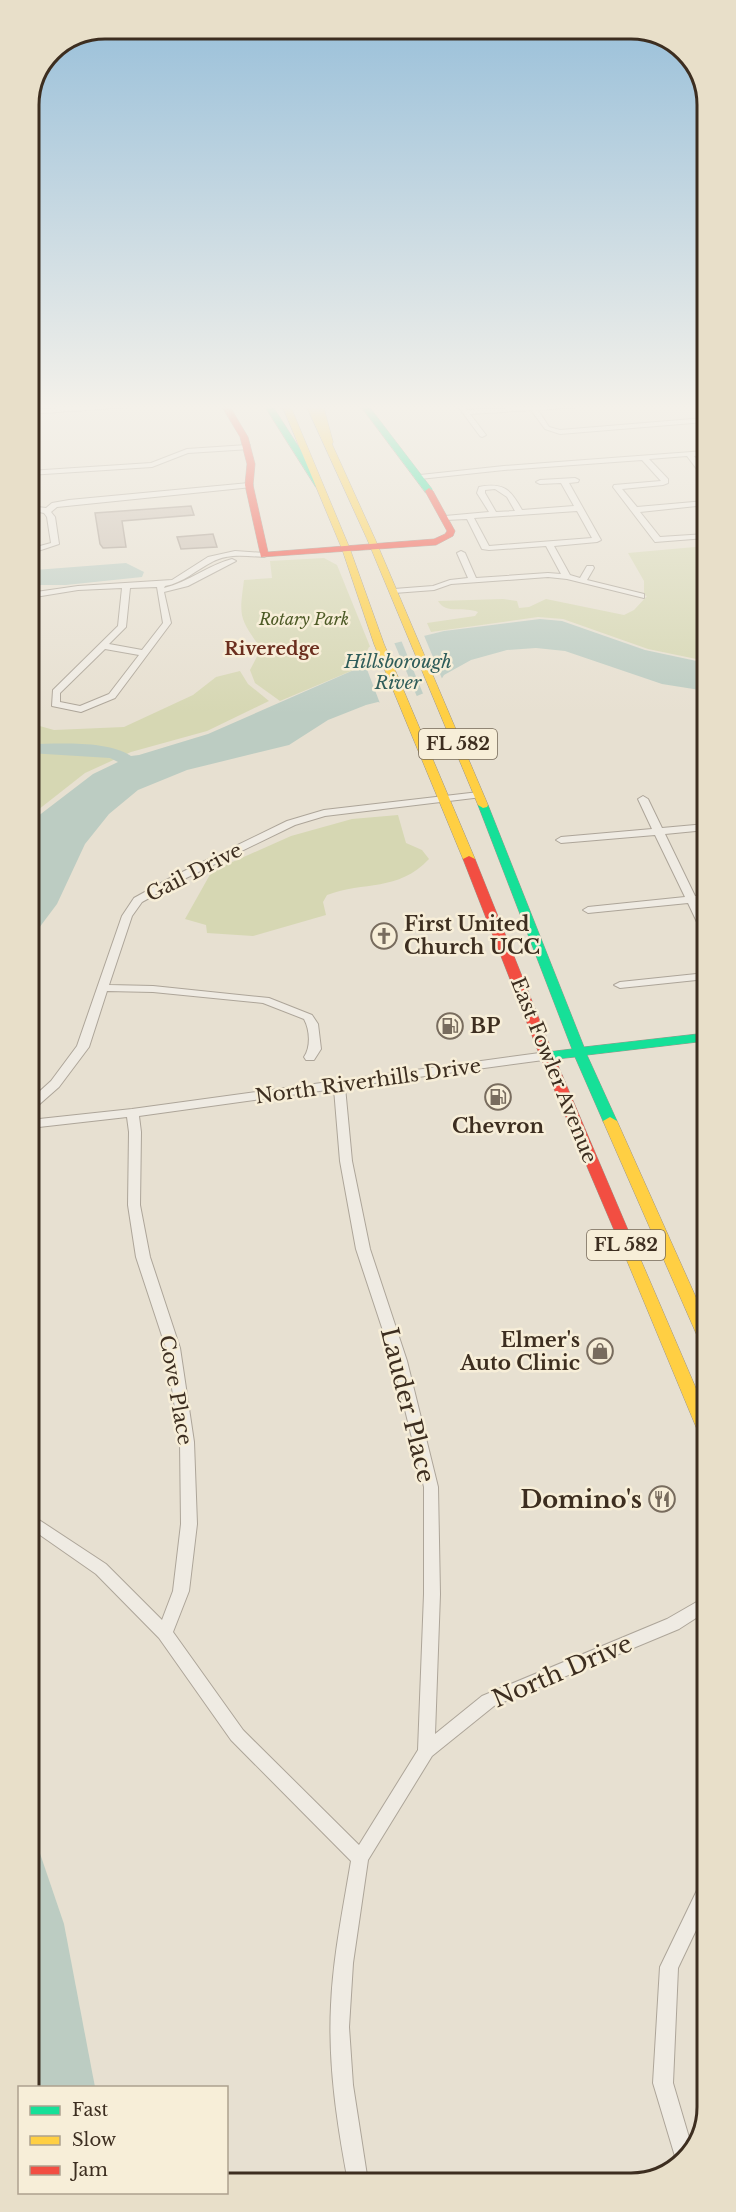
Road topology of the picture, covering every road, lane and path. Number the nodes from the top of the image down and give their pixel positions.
1 (51, 508) edge
2 (253, 508) edge
3 (329, 508) edge
4 (340, 508) edge
5 (358, 508) edge
6 (439, 508) edge
7 (491, 508) edge
8 (517, 508) edge
9 (577, 508) edge
10 (580, 508) edge
11 (651, 508) edge
12 (39, 510) edge
13 (633, 510) joint
14 (47, 511) junction
15 (520, 513) junction
16 (495, 515) junction
17 (470, 516) junction
18 (445, 518) junction
19 (258, 534) junction
20 (697, 537) edge
21 (549, 544) junction
22 (375, 547) junction
23 (39, 549) edge
24 (346, 549) junction
25 (308, 552) junction
26 (461, 553) dead end
27 (264, 555) junction
28 (590, 568) dead end
29 (567, 577) junction
30 (473, 580) junction
31 (582, 582) junction
32 (160, 587) junction
33 (126, 588) junction
34 (394, 591) junction
35 (53, 595) junction
36 (39, 596) edge
37 (641, 596) dead end
38 (39, 599) edge
39 (103, 646) junction
40 (144, 653) junction
41 (479, 795) junction
42 (445, 799) junction
43 (643, 799) dead end
44 (697, 828) edge
45 (659, 831) junction
46 (561, 840) dead end
47 (697, 899) edge
48 (692, 900) junction
49 (588, 910) dead end
50 (697, 913) edge
51 (697, 977) edge
52 (620, 985) dead end
53 (104, 988) junction
54 (697, 1038) edge
55 (580, 1053) junction
56 (548, 1056) junction
57 (310, 1057) dead end
58 (339, 1084) junction
59 (39, 1098) edge
60 (132, 1113) junction
61 (39, 1123) edge
62 (697, 1320) edge
63 (697, 1410) edge
64 (39, 1526) edge
65 (697, 1609) edge
66 (165, 1633) junction
67 (426, 1751) junction
68 (360, 1858) junction
69 (697, 1909) edge
70 (683, 2147) edge
71 (356, 2173) edge

1 - 14 street
2 - 19 main road
3 - 24 main road, East Fowler Avenue / FL 582
4 - 22 main road
5 - 22 main road, East Fowler Avenue / FL 582
6 - 18 main road
7 - 16 street
8 - 15 street
9 - 15 street
10 - 21 street
11 - 13 street
12 - 14 street
13 - 20 street
14 - 23 street
15 - 16 street
16 - 17 street
17 - 18 street
17 - 21 street
18 - 22 main road
19 - 25 main road
19 - 27 main road
21 - 29 street
22 - 24 main road
22 - 34 main road, East Fowler Avenue / FL 582
24 - 25 main road
24 - 42 main road, East Fowler Avenue / FL 582
25 - 27 main road
26 - 30 street
27 - 32 street
28 - 31 street
29 - 30 street
29 - 31 street
30 - 34 street
31 - 37 street
32 - 33 street
32 - 40 street
33 - 35 street
33 - 39 street
34 - 41 main road, East Fowler Avenue / FL 582
35 - 36 street
35 - 38 street
39 - 40 street
39 - 40 street
41 - 42 street, Gail Drive
41 - 55 main road, East Fowler Avenue / FL 582
42 - 53 street, Gail Drive
42 - 56 main road, East Fowler Avenue / FL 582
43 - 45 street
44 - 45 street
45 - 46 street
45 - 48 street
47 - 48 street
48 - 49 street
48 - 50 street
51 - 52 street
53 - 57 street
53 - 59 street, Gail Drive
54 - 55 main road, North Riverhills Drive
55 - 56 main road, North Riverhills Drive
55 - 62 main road, East Fowler Avenue / FL 582
56 - 58 street, North Riverhills Drive
56 - 63 main road, East Fowler Avenue / FL 582
58 - 60 street, North Riverhills Drive
58 - 67 street, Lauder Place
60 - 61 street, North Riverhills Drive
60 - 66 street, Cove Place
64 - 66 street
65 - 67 street, North Drive
66 - 68 street
67 - 68 street, Lauder Place
68 - 71 street
69 - 70 street

